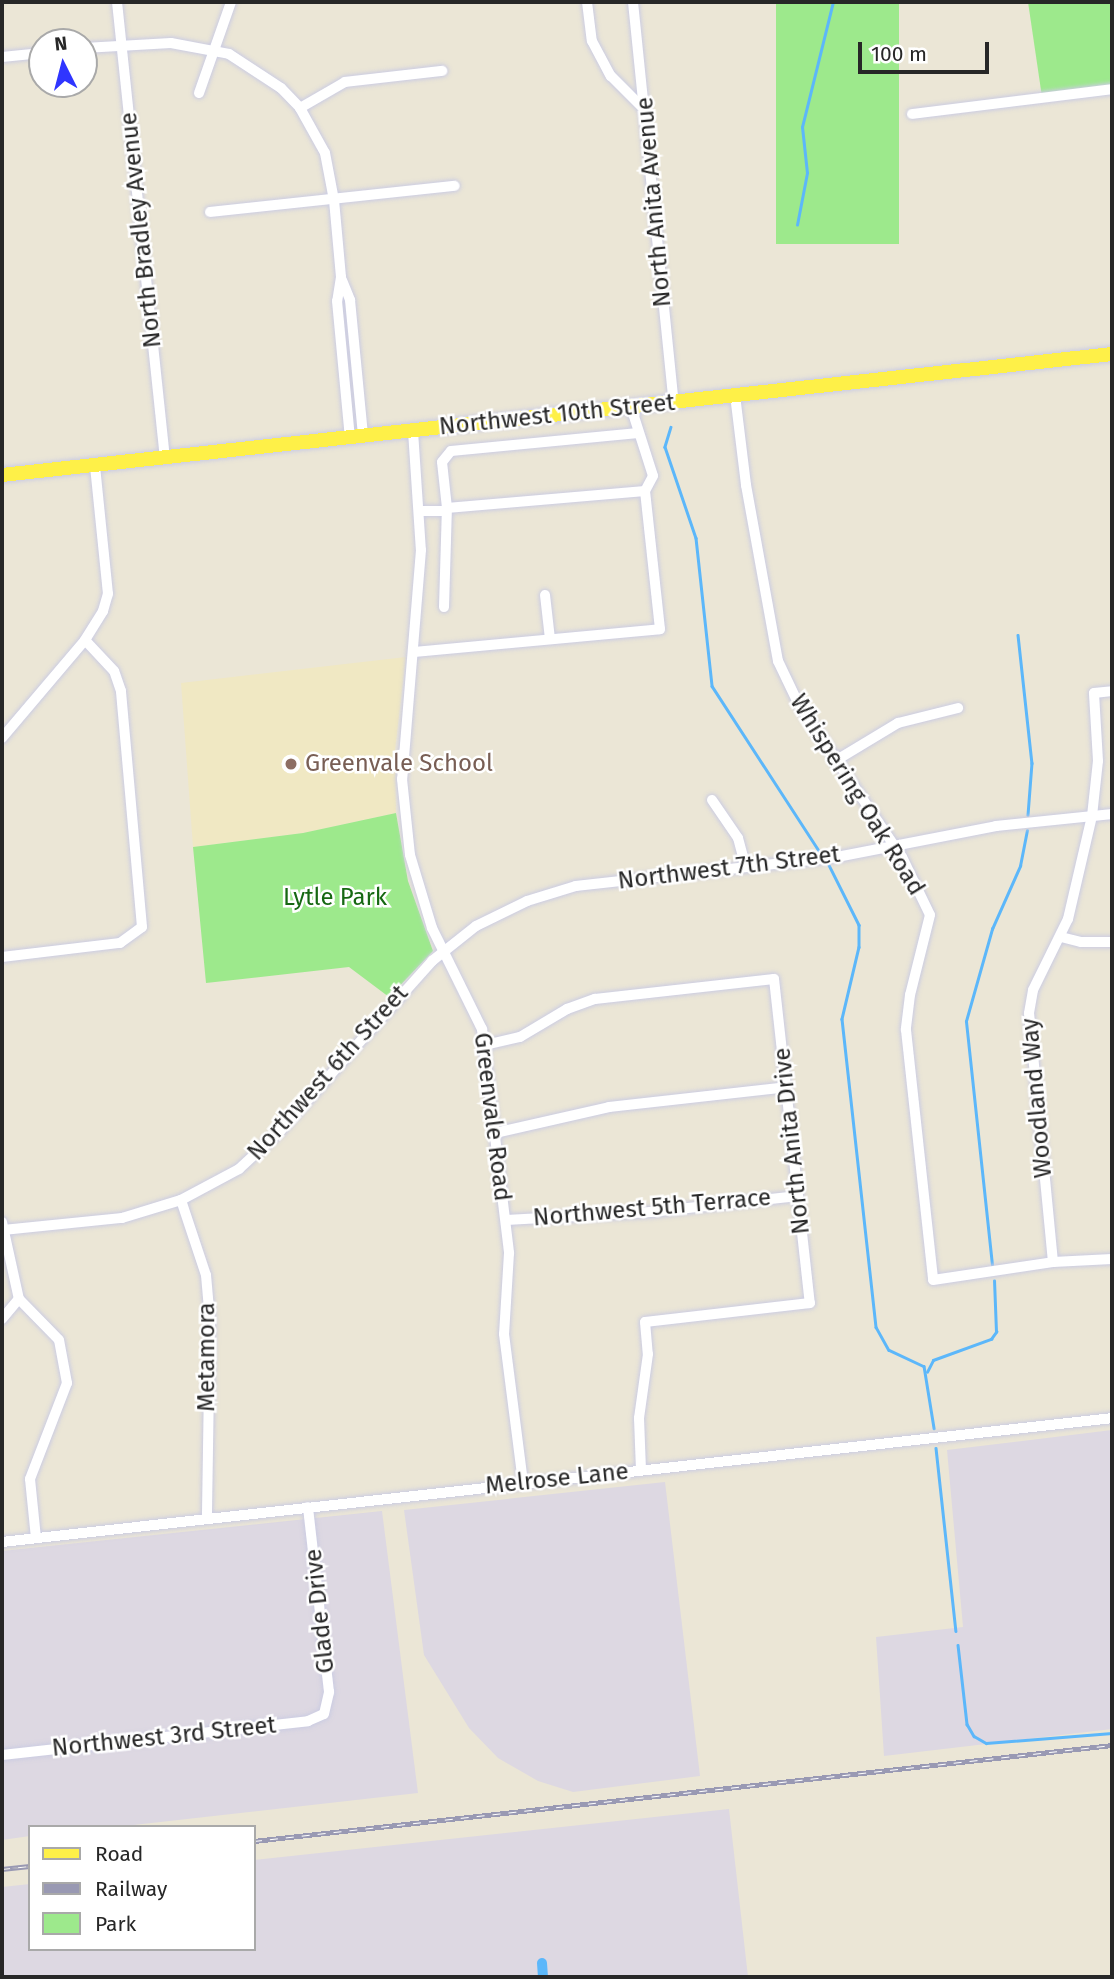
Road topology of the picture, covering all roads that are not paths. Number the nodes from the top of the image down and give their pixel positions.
1 (117, 2) edge
2 (231, 2) edge
3 (587, 2) edge
4 (633, 2) edge
5 (122, 43) junction
6 (98, 46) edge
7 (212, 51) junction
8 (28, 54) edge
9 (2, 57) edge
10 (442, 71) dead end
11 (1112, 89) edge
12 (199, 93) dead end
13 (300, 108) junction
14 (645, 110) junction
15 (912, 114) dead end
16 (455, 186) dead end
17 (334, 200) junction
18 (210, 212) dead end
19 (341, 277) junction
20 (337, 300) junction
21 (350, 300) junction
22 (1112, 354) edge
23 (355, 358) junction
24 (342, 359) junction
25 (735, 395) junction
26 (674, 403) junction
27 (631, 407) junction
28 (413, 431) junction
29 (638, 433) junction
30 (357, 437) junction
31 (165, 458) junction
32 (95, 465) junction
33 (2, 475) edge
34 (645, 491) junction
35 (447, 510) junction
36 (420, 511) junction
37 (545, 595) dead end
38 (444, 607) dead end
39 (85, 639) junction
40 (550, 639) junction
41 (414, 652) junction
42 (1112, 691) edge
43 (958, 708) dead end
44 (2, 738) edge
45 (835, 761) junction
46 (712, 800) dead end
47 (1112, 814) edge
48 (1092, 816) junction
49 (892, 846) junction
50 (747, 867) junction
51 (1061, 937) junction
52 (1112, 942) edge
53 (443, 951) junction
54 (2, 957) edge
55 (485, 1045) junction
56 (786, 1087) junction
57 (495, 1133) junction
58 (798, 1196) junction
59 (181, 1200) junction
60 (506, 1220) junction
61 (2, 1222) edge
62 (3, 1230) edge
63 (1112, 1259) edge
64 (1053, 1262) junction
65 (19, 1299) junction
66 (2, 1319) edge
67 (1112, 1418) edge
68 (641, 1470) junction
69 (523, 1482) junction
70 (308, 1507) junction
71 (207, 1518) junction
72 (36, 1538) junction
73 (2, 1542) edge
74 (324, 1714) joint
75 (2, 1755) edge

1 - 5 street, North Bradley Avenue
2 - 7 street
3 - 14 street
4 - 14 street, North Anita Avenue
5 - 6 street
5 - 7 street
5 - 31 street, North Bradley Avenue
7 - 12 street
7 - 13 street
8 - 9 street
10 - 13 street
11 - 15 street
13 - 17 street
14 - 26 street, North Anita Avenue
16 - 17 street
17 - 18 street
17 - 19 street
19 - 20 street
19 - 21 street
20 - 21 street
20 - 24 street
21 - 23 street
22 - 25 main road, Northwest 10th Street
23 - 24 street
23 - 30 street
24 - 30 street
25 - 26 main road, Northwest 10th Street
25 - 45 street, Whispering Oak Road
26 - 27 main road, Northwest 10th Street
27 - 28 main road, Northwest 10th Street
27 - 29 street
28 - 30 main road, Northwest 10th Street
28 - 36 street, Greenvale Road
29 - 34 street
29 - 35 street
30 - 31 main road, Northwest 10th Street
31 - 32 main road, Northwest 10th Street
32 - 33 main road, Northwest 10th Street
32 - 39 street
34 - 35 street
34 - 40 street
35 - 36 street
35 - 38 street
36 - 41 street, Greenvale Road
37 - 40 street
39 - 44 street
39 - 54 street
40 - 41 street
41 - 53 street, Greenvale Road
42 - 48 street, Woodland Way
43 - 45 street
45 - 49 street, Whispering Oak Road
46 - 50 street
47 - 48 street, Northwest 7th Street
48 - 49 street, Northwest 7th Street
48 - 51 street, Woodland Way
49 - 50 street, Northwest 7th Street
49 - 64 street, Whispering Oak Road
50 - 53 street, Northwest 7th Street
51 - 52 street
51 - 64 street, Woodland Way
53 - 55 street, Greenvale Road
53 - 59 street, Northwest 6th Street
55 - 56 street, North Anita Drive
55 - 57 street, Greenvale Road
56 - 57 street
56 - 58 street, North Anita Drive
57 - 60 street, Greenvale Road
58 - 60 street, Northwest 5th Terrace
58 - 68 street, North Anita Drive
59 - 62 street, Northwest 6th Street
59 - 71 street, Metamora
60 - 69 street, Greenvale Road
61 - 62 street
62 - 65 street
63 - 64 street
65 - 66 street
65 - 72 street
67 - 68 street, Melrose Lane
68 - 69 street, Melrose Lane
69 - 70 street, Melrose Lane
70 - 71 street, Melrose Lane
70 - 74 street, Glade Drive
71 - 72 street, Melrose Lane
72 - 73 street, Melrose Lane
74 - 75 street, Northwest 3rd Street

